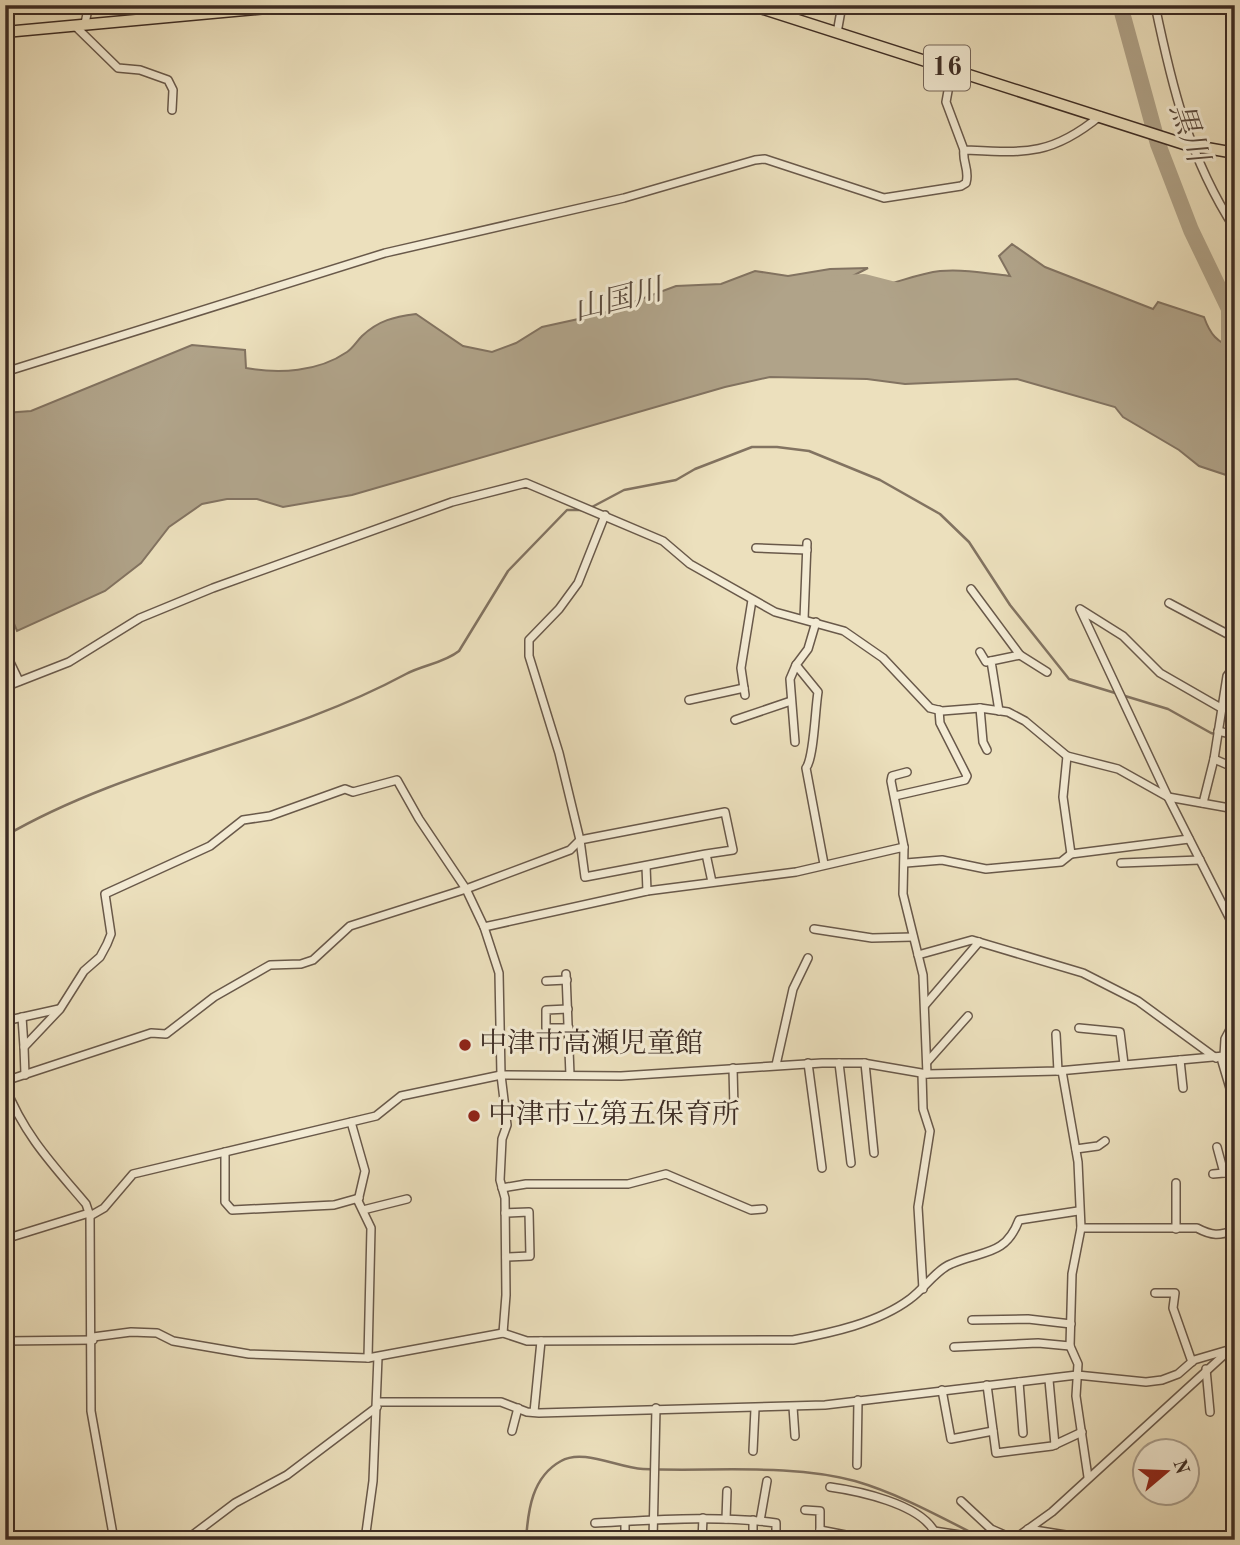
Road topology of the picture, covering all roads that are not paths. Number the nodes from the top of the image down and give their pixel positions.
1 (89, 5) edge
2 (160, 5) edge
3 (299, 5) edge
4 (751, 5) edge
5 (842, 5) edge
6 (1155, 5) edge
7 (788, 11) edge
8 (158, 18) junction
9 (79, 24) junction
10 (5, 32) edge
11 (837, 33) junction
12 (952, 69) junction
13 (172, 110) dead end
14 (1100, 117) junction
15 (1188, 144) junction
16 (964, 150) junction
17 (1235, 153) edge
18 (1235, 229) edge
19 (5, 372) edge
20 (605, 515) junction
21 (756, 548) dead end
22 (971, 589) dead end
23 (752, 600) junction
24 (1169, 603) dead end
25 (804, 620) junction
26 (816, 622) junction
27 (1235, 638) edge
28 (5, 652) edge
29 (981, 652) dead end
30 (1020, 655) junction
31 (991, 661) junction
32 (796, 664) junction
33 (1235, 665) edge
34 (1046, 672) dead end
35 (19, 681) junction
36 (5, 687) edge
37 (689, 700) dead end
38 (792, 701) junction
39 (981, 708) junction
40 (1221, 708) junction
41 (939, 710) junction
42 (999, 711) junction
43 (735, 720) dead end
44 (1218, 731) junction
45 (1235, 735) edge
46 (794, 742) dead end
47 (987, 750) dead end
48 (1067, 756) junction
49 (1214, 759) junction
50 (1235, 768) edge
51 (907, 772) dead end
52 (895, 796) junction
53 (1168, 797) junction
54 (1203, 803) junction
55 (1235, 809) edge
56 (1189, 839) junction
57 (580, 840) junction
58 (904, 847) junction
59 (1071, 854) junction
60 (706, 855) junction
61 (1200, 860) junction
62 (906, 863) junction
63 (1121, 863) dead end
64 (824, 864) junction
65 (646, 866) junction
66 (712, 882) junction
67 (466, 889) junction
68 (647, 891) junction
69 (484, 927) junction
70 (814, 929) dead end
71 (1235, 929) edge
72 (913, 937) junction
73 (979, 942) junction
74 (918, 955) junction
75 (808, 958) dead end
76 (546, 981) dead end
77 (925, 1005) junction
78 (60, 1009) junction
79 (568, 1009) junction
80 (968, 1016) dead end
81 (22, 1017) junction
82 (1235, 1020) edge
83 (5, 1021) edge
84 (569, 1027) junction
85 (1079, 1028) dead end
86 (1056, 1034) dead end
87 (24, 1047) junction
88 (1235, 1055) edge
89 (1220, 1057) junction
90 (1180, 1060) junction
91 (808, 1063) junction
92 (839, 1063) junction
93 (865, 1063) junction
94 (926, 1063) junction
95 (1124, 1064) junction
96 (776, 1065) junction
97 (733, 1068) junction
98 (1060, 1071) junction
99 (924, 1074) junction
100 (25, 1075) junction
101 (500, 1075) junction
102 (570, 1076) junction
103 (5, 1081) edge
104 (5, 1086) edge
105 (1182, 1088) dead end
106 (1232, 1089) edge
107 (1235, 1105) edge
108 (734, 1109) dead end
109 (351, 1122) junction
110 (1105, 1141) dead end
111 (1217, 1147) dead end
112 (1076, 1149) junction
113 (225, 1152) junction
114 (874, 1153) dead end
115 (851, 1163) dead end
116 (822, 1168) dead end
117 (1235, 1172) edge
118 (1224, 1173) junction
119 (1213, 1174) dead end
120 (1176, 1183) dead end
121 (502, 1188) junction
122 (359, 1198) junction
123 (407, 1199) dead end
124 (763, 1209) dead end
125 (363, 1210) junction
126 (1078, 1211) junction
127 (505, 1213) junction
128 (89, 1214) junction
129 (1081, 1228) junction
130 (1176, 1229) junction
131 (1235, 1230) edge
132 (5, 1239) edge
133 (506, 1257) junction
134 (923, 1289) junction
135 (1155, 1293) dead end
136 (972, 1320) dead end
137 (1071, 1324) junction
138 (503, 1333) junction
139 (93, 1338) junction
140 (5, 1341) edge
141 (541, 1341) junction
142 (1070, 1346) junction
143 (954, 1347) dead end
144 (1232, 1349) edge
145 (378, 1357) junction
146 (368, 1358) junction
147 (1192, 1362) junction
148 (1206, 1369) junction
149 (1077, 1375) junction
150 (1049, 1380) junction
151 (1019, 1382) junction
152 (987, 1385) junction
153 (942, 1390) junction
154 (858, 1400) junction
155 (377, 1405) junction
156 (793, 1407) junction
157 (518, 1408) junction
158 (656, 1408) junction
159 (755, 1409) junction
160 (534, 1412) junction
161 (1210, 1412) dead end
162 (512, 1431) dead end
163 (993, 1432) junction
164 (1082, 1432) junction
165 (1023, 1433) dead end
166 (795, 1436) dead end
167 (1055, 1445) junction
168 (753, 1451) dead end
169 (857, 1465) dead end
170 (1088, 1478) junction
171 (767, 1481) dead end
172 (830, 1487) dead end
173 (727, 1491) dead end
174 (961, 1501) dead end
175 (805, 1510) dead end
176 (703, 1518) junction
177 (726, 1519) junction
178 (653, 1521) junction
179 (756, 1521) junction
180 (625, 1522) junction
181 (595, 1523) dead end
182 (1027, 1529) junction
183 (820, 1530) junction
184 (934, 1531) junction
185 (960, 1535) dead end
186 (1013, 1539) edge
187 (114, 1540) edge
188 (186, 1540) edge
189 (365, 1540) edge
190 (625, 1540) edge
191 (653, 1540) edge
192 (702, 1540) edge
193 (753, 1540) edge
194 (776, 1540) edge
195 (820, 1540) edge
196 (871, 1540) edge
197 (931, 1540) edge
198 (1097, 1540) edge

1 - 9 street
2 - 8 street
3 - 8 main road
4 - 7 main road, 16
5 - 11 street
6 - 15 street
7 - 11 main road, 16
8 - 9 main road
9 - 10 main road
9 - 13 street
11 - 12 main road, 16
12 - 14 main road, 16
12 - 16 street
14 - 15 main road, 16
14 - 16 street
15 - 17 main road, 16
15 - 18 street
16 - 19 street
20 - 23 street
20 - 35 street
20 - 57 street
21 - 25 street
22 - 30 street
23 - 25 street
23 - 37 street
24 - 27 street
25 - 26 street
26 - 32 street
26 - 41 street
28 - 35 street
29 - 31 street
30 - 31 street
30 - 34 street
31 - 42 street
32 - 38 street
32 - 64 street
33 - 40 street
35 - 36 street
38 - 43 street
38 - 46 street
39 - 41 street
39 - 42 street
39 - 47 street
40 - 44 street
40 - 53 street
41 - 52 street
42 - 48 street
44 - 45 street
44 - 49 street
48 - 53 street
48 - 59 street
49 - 50 street
49 - 54 street
51 - 52 street
52 - 58 street
53 - 54 street
53 - 56 street
54 - 55 street
56 - 59 street
56 - 61 street
57 - 60 street
57 - 65 street
57 - 67 street
58 - 62 street
58 - 64 street
59 - 62 street
60 - 65 street
60 - 66 street
61 - 63 street
61 - 71 street
62 - 72 street
64 - 66 street
65 - 68 street
66 - 68 street
67 - 69 street
67 - 78 street
67 - 100 street
68 - 69 street
69 - 101 street
70 - 72 street
72 - 74 street
73 - 74 street
73 - 77 street
73 - 89 street
74 - 77 street
75 - 96 street
76 - 79 street
77 - 94 street
78 - 81 street
78 - 87 street
79 - 84 street
79 - 84 street
80 - 94 street
81 - 83 street
81 - 87 street
82 - 89 street
84 - 102 street
85 - 95 street
86 - 98 street
87 - 100 street
88 - 89 street
89 - 90 street
89 - 106 street
90 - 95 street
90 - 105 street
91 - 92 street
91 - 96 street
91 - 116 street
92 - 93 street
92 - 115 street
93 - 99 street
93 - 114 street
94 - 99 street
95 - 98 street
96 - 97 street
97 - 102 street
97 - 108 street
98 - 99 street
98 - 112 street
99 - 134 street
100 - 103 street
101 - 102 street
101 - 109 street
101 - 121 street
104 - 128 street
106 - 107 street
109 - 113 street
109 - 122 street
110 - 112 street
111 - 118 street
112 - 126 street
113 - 122 street
113 - 128 street
117 - 118 street
118 - 119 street
120 - 130 street
121 - 124 street
121 - 127 street
122 - 125 street
123 - 125 street
125 - 146 street
126 - 129 street
126 - 134 street
127 - 133 street
127 - 133 street
128 - 132 street
128 - 139 street
129 - 130 street
129 - 137 street
130 - 131 street
133 - 138 street
134 - 141 street
135 - 147 street
136 - 137 street
137 - 142 street
138 - 141 street
138 - 145 street
139 - 140 street
139 - 146 street
139 - 187 street
141 - 160 street
142 - 143 street
142 - 149 street
144 - 147 street
144 - 148 street
145 - 146 street
145 - 155 street
147 - 149 street
148 - 161 street
148 - 170 street
149 - 150 street
149 - 164 street
150 - 151 street
150 - 167 street
151 - 152 street
151 - 165 street
152 - 153 street
152 - 163 street
153 - 154 street
153 - 163 street
154 - 156 street
154 - 169 street
155 - 157 street
155 - 188 street
155 - 189 street
156 - 159 street
156 - 166 street
157 - 160 street
157 - 162 street
158 - 159 street
158 - 160 street
158 - 178 street
159 - 168 street
163 - 167 street
164 - 167 street
164 - 170 street
170 - 182 street
171 - 179 street
172 - 184 street
173 - 177 street
174 - 186 street
175 - 183 street
176 - 177 street
176 - 178 street
176 - 192 street
177 - 179 street
178 - 180 street
178 - 191 street
179 - 193 street
179 - 194 street
180 - 181 street
180 - 190 street
182 - 186 street
182 - 198 street
183 - 195 street
183 - 196 street
184 - 185 street
184 - 197 street

